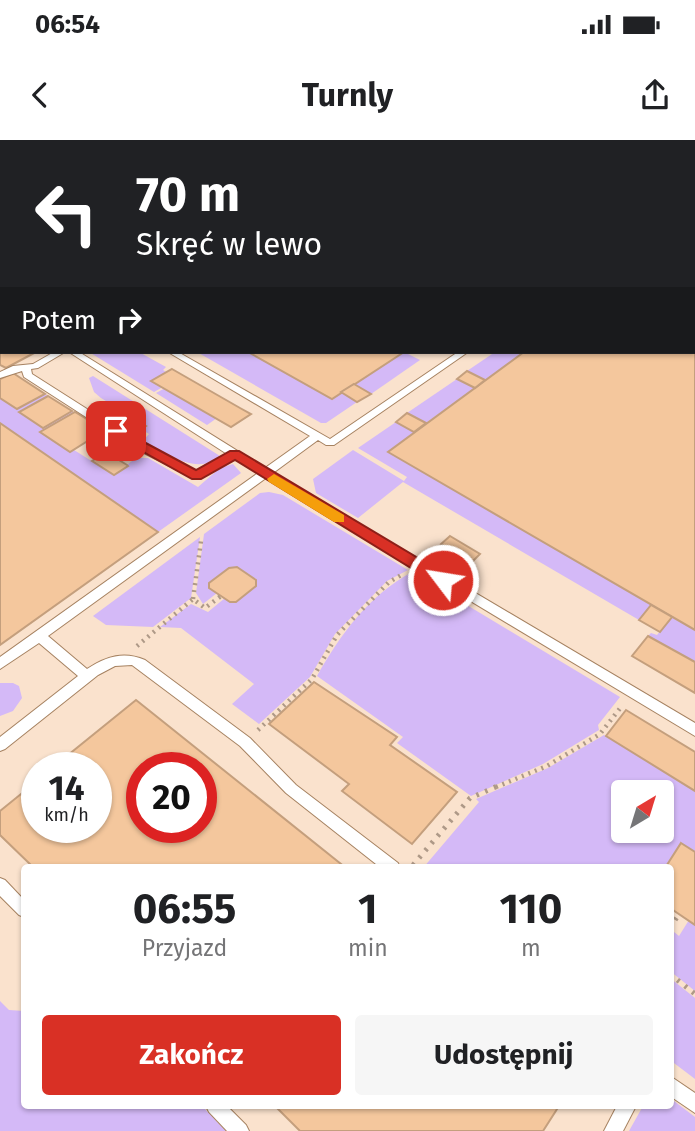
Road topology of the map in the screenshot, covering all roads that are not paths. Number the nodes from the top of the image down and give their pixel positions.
1 (56, 354) edge
2 (76, 354) edge
3 (176, 354) edge
4 (461, 354) edge
5 (26, 367) junction
6 (0, 375) edge
7 (317, 436) junction
8 (235, 454) junction
9 (265, 473) junction
10 (39, 636) junction
11 (0, 664) edge
12 (87, 676) junction
13 (695, 730) edge
14 (0, 745) edge
15 (388, 864) edge
16 (0, 885) edge
17 (21, 907) edge
18 (674, 1087) edge
19 (695, 1104) edge
20 (218, 1109) edge
21 (626, 1109) edge
22 (240, 1131) edge
23 (613, 1131) edge

1 - 5 lane
2 - 8 lane
3 - 7 lane
4 - 7 lane
5 - 6 lane
5 - 8 lane
7 - 9 lane
8 - 9 lane
9 - 10 lane
9 - 13 lane
10 - 11 lane
10 - 12 lane
12 - 14 lane
12 - 15 lane
16 - 17 lane
18 - 19 lane
20 - 22 lane
21 - 23 lane

